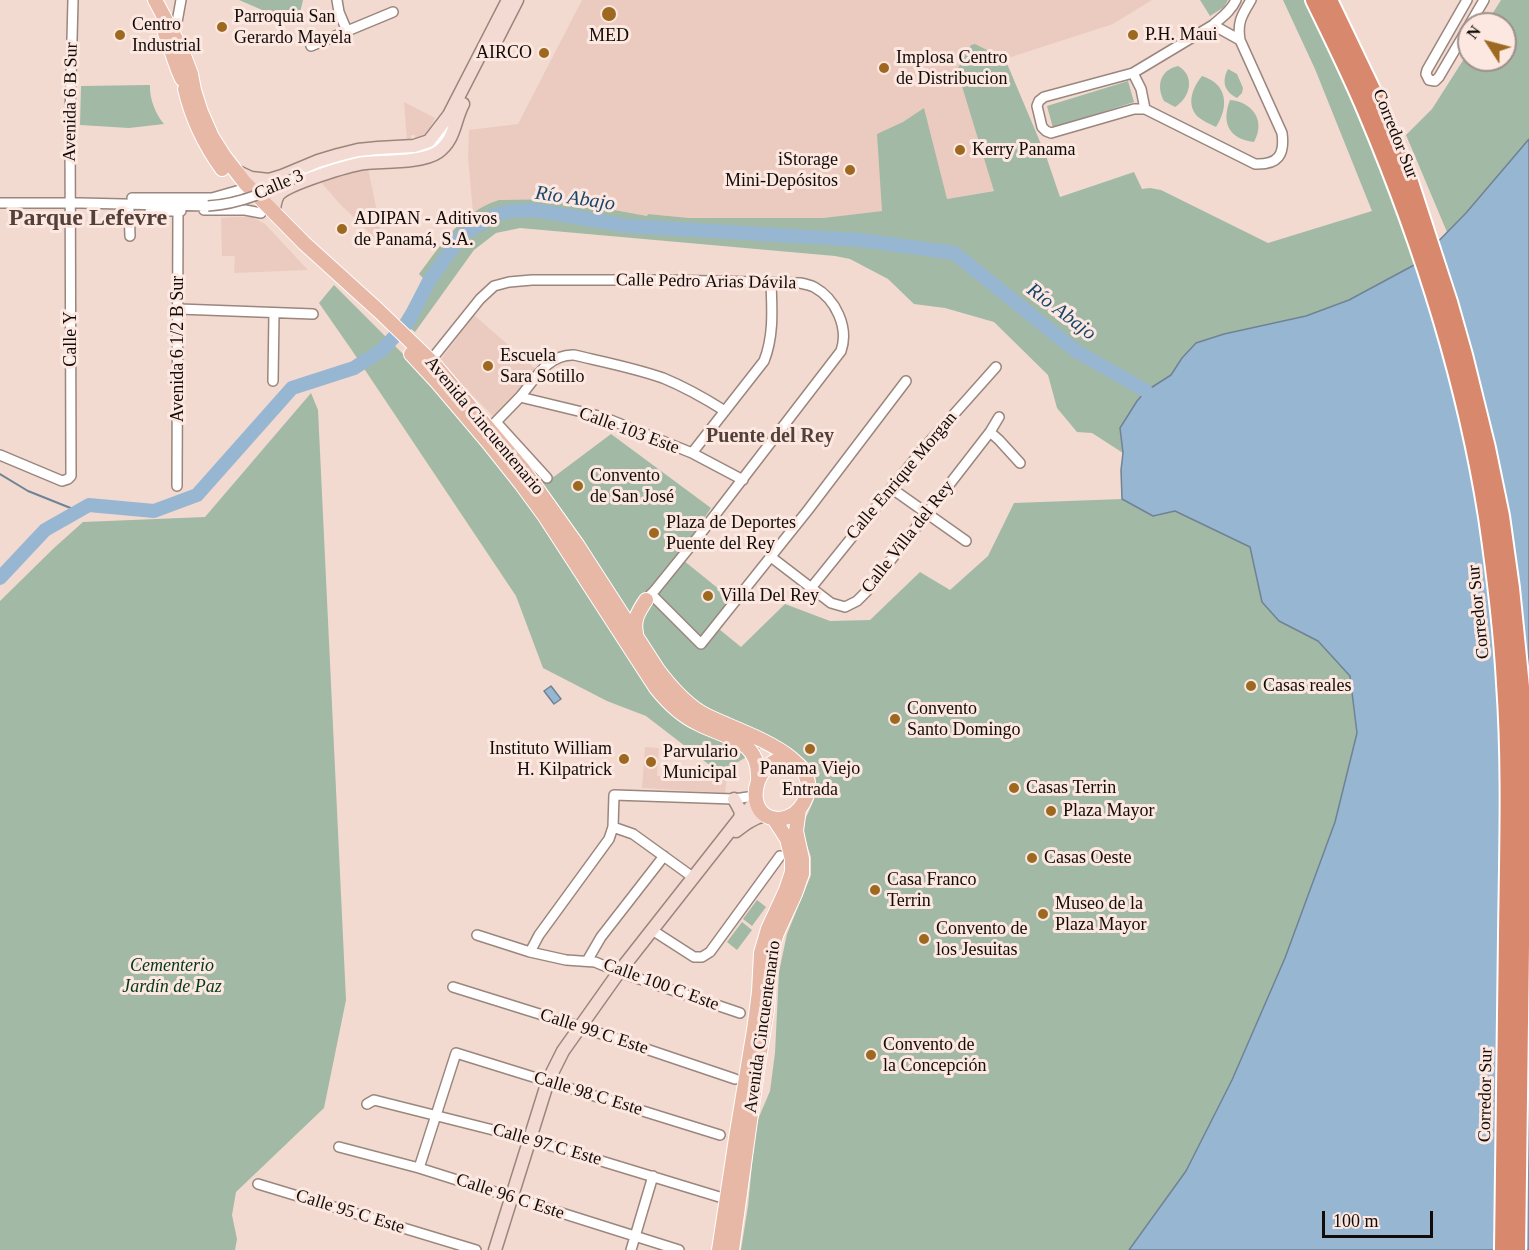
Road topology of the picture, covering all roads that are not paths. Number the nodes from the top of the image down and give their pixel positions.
1 (73, 0) edge
2 (146, 0) edge
3 (155, 0) edge
4 (164, 0) edge
5 (181, 0) edge
6 (337, 0) edge
7 (508, 0) edge
8 (517, 0) edge
9 (1236, 0) edge
10 (1251, 0) edge
11 (1314, 0) edge
12 (1329, 0) edge
13 (1334, 0) edge
14 (393, 12) dead end
15 (1457, 18) edge
16 (177, 22) junction
17 (1213, 25) junction
18 (1341, 25) junction
19 (347, 31) junction
20 (1240, 40) junction
21 (311, 46) dead end
22 (1457, 47) edge
23 (1133, 73) junction
24 (186, 76) junction
25 (1371, 104) junction
26 (1144, 109) junction
27 (458, 114) junction
28 (236, 171) junction
29 (269, 180) junction
30 (240, 190) junction
31 (280, 193) junction
32 (0, 203) edge
33 (76, 203) junction
34 (129, 210) junction
35 (178, 212) junction
36 (268, 213) junction
37 (130, 236) dead end
38 (771, 283) junction
39 (178, 309) junction
40 (274, 313) junction
41 (314, 314) dead end
42 (409, 345) junction
43 (431, 360) junction
44 (996, 367) dead end
45 (273, 381) dead end
46 (906, 381) dead end
47 (520, 397) junction
48 (725, 411) junction
49 (999, 417) dead end
50 (492, 425) junction
51 (990, 432) junction
52 (692, 453) junction
53 (0, 455) edge
54 (1020, 463) dead end
55 (547, 477) dead end
56 (743, 480) junction
57 (177, 486) dead end
58 (891, 488) junction
59 (927, 513) junction
60 (966, 540) dead end
61 (771, 557) junction
62 (811, 588) junction
63 (613, 600) junction
64 (646, 600) junction
65 (626, 619) junction
66 (637, 635) junction
67 (673, 707) junction
68 (794, 761) junction
69 (758, 780) junction
70 (734, 799) junction
71 (756, 799) junction
72 (799, 809) junction
73 (770, 817) junction
74 (740, 818) junction
75 (613, 827) junction
76 (723, 841) junction
77 (664, 856) junction
78 (780, 856) dead end
79 (694, 878) junction
80 (652, 930) junction
81 (477, 935) dead end
82 (530, 952) junction
83 (586, 961) junction
84 (619, 972) junction
85 (453, 987) dead end
86 (740, 1013) dead end
87 (580, 1027) junction
88 (735, 1079) dead end
89 (548, 1081) junction
90 (367, 1104) dead end
91 (437, 1115) junction
92 (720, 1135) dead end
93 (529, 1139) junction
94 (339, 1146) dead end
95 (419, 1168) junction
96 (652, 1176) junction
97 (258, 1184) dead end
98 (511, 1197) junction
99 (726, 1200) junction
100 (635, 1236) junction
101 (476, 1250) edge
102 (495, 1250) edge
103 (631, 1250) edge
104 (679, 1250) edge
105 (719, 1250) edge
106 (732, 1250) edge
107 (1503, 1250) edge
108 (1516, 1250) edge

1 - 33 street, Avenida 6 B Sur
2 - 24 main road, Avenida Cincuentenario
3 - 24 main road, Avenida Cincuentenario
4 - 16 main road, Avenida Cincuentenario
5 - 16 street
6 - 19 street
7 - 29 main road
8 - 27 main road
9 - 17 street
10 - 20 street
11 - 25 highway, Corredor Sur
12 - 18 highway, Corredor Sur
13 - 18 highway
14 - 19 street
15 - 22 street
16 - 24 main road, Avenida Cincuentenario
17 - 20 street
17 - 23 street
18 - 25 highway, Corredor Sur
19 - 21 street
20 - 26 street
23 - 26 street
23 - 26 street
24 - 28 main road, Avenida Cincuentenario
24 - 30 main road, Avenida Cincuentenario
25 - 107 highway, Corredor Sur
25 - 108 highway, Corredor Sur
27 - 31 main road
27 - 33 street, Calle 3, bridge
28 - 29 main road
28 - 36 main road, Avenida Cincuentenario
29 - 31 main road
30 - 33 street, Calle 3
30 - 36 main road, Avenida Cincuentenario
31 - 36 main road
32 - 33 street, Calle 3
33 - 34 street, Calle 3
33 - 53 street, Calle Y
34 - 35 street, Calle 3
34 - 37 street
35 - 36 street, Calle 3
35 - 39 street, Avenida 6 1/2 B Sur
36 - 42 main road, Avenida Cincuentenario
38 - 43 street, Calle Pedro Arias Dávila
38 - 48 street
38 - 56 street, Calle Pedro Arias Dávila
39 - 40 street
39 - 57 street, Avenida 6 1/2 B Sur
40 - 41 street
40 - 45 street
42 - 43 main road, Avenida Cincuentenario
42 - 67 main road, Avenida Cincuentenario
43 - 50 main road, Avenida Cincuentenario
44 - 58 street, Calle Enrique Morgan
46 - 61 street
47 - 48 street
47 - 50 street
47 - 52 street, Calle 103 Este
48 - 52 street
49 - 51 street, Calle Villa del Rey
50 - 55 street
50 - 63 main road, Avenida Cincuentenario
51 - 54 street
51 - 59 street, Calle Villa del Rey
52 - 56 street, Calle 103 Este
56 - 64 street, Calle Pedro Arias Dávila
58 - 59 street
58 - 62 street, Calle Enrique Morgan
59 - 60 street
59 - 62 street, Calle Villa del Rey
61 - 62 street, Calle Villa del Rey
61 - 64 street
63 - 64 main road
63 - 65 main road, Avenida Cincuentenario
64 - 65 street, Calle Pedro Arias Dávila
64 - 66 main road
65 - 66 main road, Avenida Cincuentenario
65 - 67 main road
66 - 68 main road, Avenida Cincuentenario
67 - 69 main road, Avenida Cincuentenario
68 - 69 main road
68 - 72 main road
69 - 71 main road
70 - 71 street
70 - 74 main road
70 - 75 street
71 - 73 main road
71 - 74 main road
72 - 73 main road
72 - 106 main road, Avenida Cincuentenario
73 - 76 main road
73 - 99 main road, Avenida Cincuentenario
74 - 76 main road
75 - 77 street
75 - 82 street
76 - 79 main road
77 - 79 street
77 - 83 street
78 - 80 street
79 - 80 main road
80 - 84 main road
81 - 82 street, Calle 100 C Este
82 - 83 street, Calle 100 C Este
83 - 84 street, Calle 100 C Este
84 - 86 street, Calle 100 C Este
84 - 87 main road
85 - 87 street, Calle 99 C Este
87 - 88 street, Calle 99 C Este
87 - 89 main road
89 - 91 street, Calle 98 C Este
89 - 92 street, Calle 98 C Este
89 - 93 main road
90 - 91 street, Calle 97 C Este
91 - 93 street, Calle 97 C Este
91 - 95 street
93 - 96 street, Calle 97 C Este
93 - 98 main road
94 - 95 street, Calle 96 C Este
95 - 98 street, Calle 96 C Este
96 - 99 street, Calle 97 C Este
96 - 100 street
97 - 101 street, Calle 95 C Este
98 - 100 street, Calle 96 C Este
98 - 102 main road
99 - 105 main road, Avenida Cincuentenario
100 - 103 street
100 - 104 street, Calle 96 C Este

